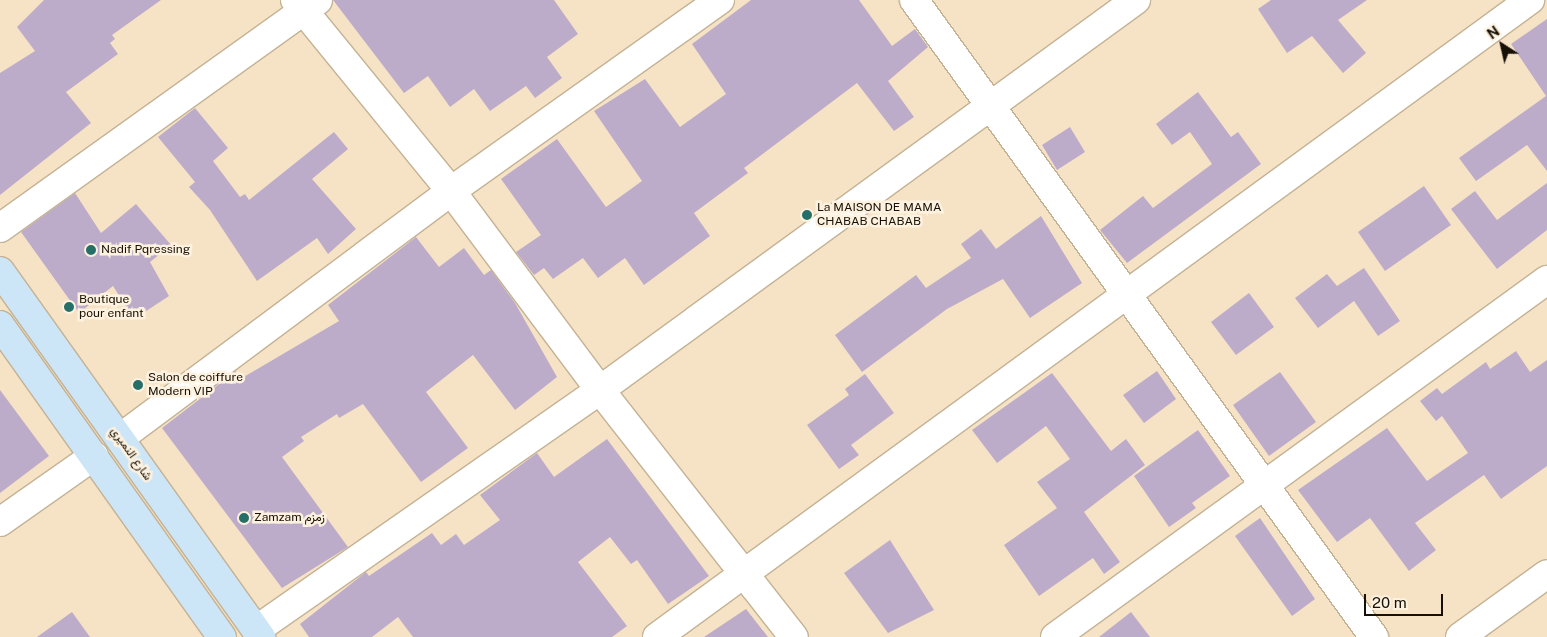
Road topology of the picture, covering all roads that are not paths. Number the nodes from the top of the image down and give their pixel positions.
1 (720, 0) edge
2 (914, 0) edge
3 (1136, 0) edge
4 (1530, 0) edge
5 (305, 4) edge
6 (991, 106) junction
7 (451, 190) junction
8 (0, 228) edge
9 (0, 271) edge
10 (1547, 280) edge
11 (1130, 292) junction
12 (0, 325) edge
13 (600, 390) junction
14 (120, 438) junction
15 (94, 456) junction
16 (1265, 488) junction
17 (0, 522) edge
18 (1547, 574) edge
19 (744, 575) junction
20 (258, 634) edge
21 (222, 637) edge
22 (657, 637) edge
23 (794, 637) edge
24 (1055, 637) edge
25 (1374, 637) edge
26 (1460, 637) edge

1 - 7 street
2 - 6 street
3 - 6 street
4 - 11 street
5 - 7 street
5 - 8 street
6 - 11 street
6 - 13 street
7 - 13 street
7 - 14 street
9 - 14 main road, شارع النميري
10 - 16 street
11 - 16 street
11 - 19 street
12 - 15 main road
13 - 19 street
13 - 20 street
14 - 20 main road, شارع النميري
15 - 17 street
15 - 21 main road
16 - 24 street
16 - 25 street
18 - 26 street
19 - 22 street
19 - 23 street

